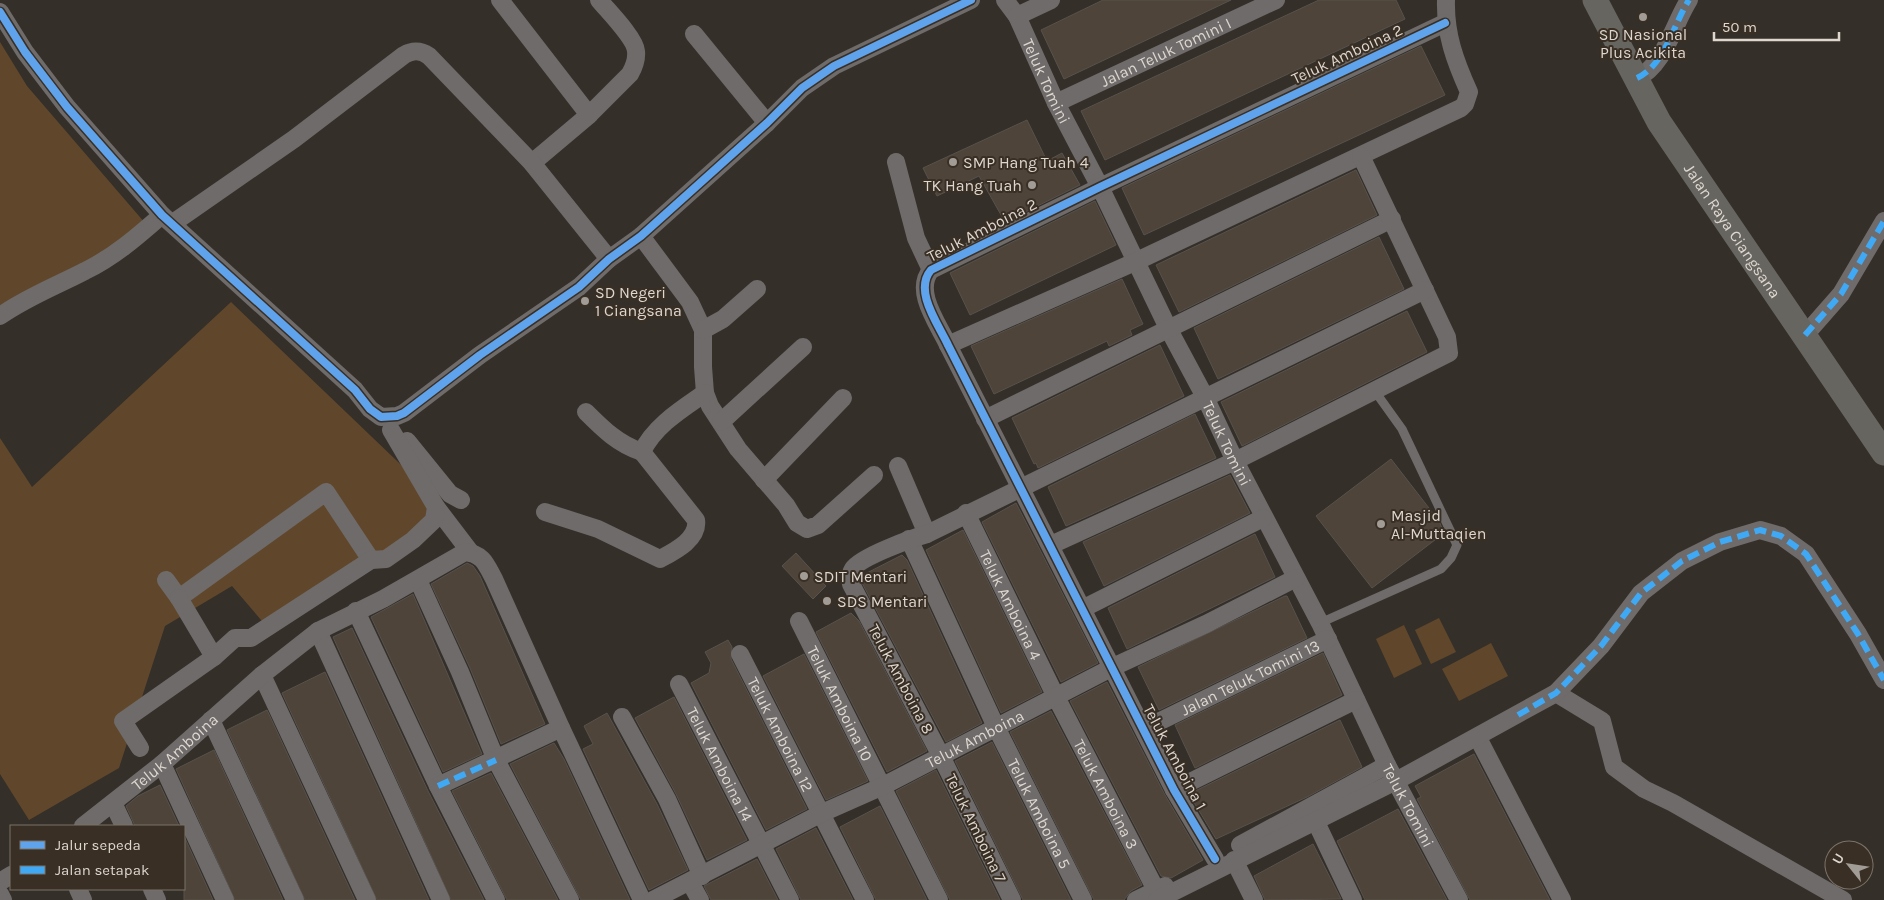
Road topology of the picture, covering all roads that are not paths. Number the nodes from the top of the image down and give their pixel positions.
1 (500, 0) edge
2 (599, 0) edge
3 (971, 0) edge
4 (1006, 0) edge
5 (1051, 0) edge
6 (1276, 0) edge
7 (1446, 0) edge
8 (1595, 0) edge
9 (1689, 0) edge
10 (941, 5) edge
11 (0, 12) edge
12 (1018, 16) junction
13 (1445, 23) junction
14 (694, 34) dead end
15 (1637, 78) junction
16 (1056, 103) junction
17 (588, 115) junction
18 (767, 124) junction
19 (1361, 156) junction
20 (896, 162) dead end
21 (532, 163) junction
22 (1100, 187) junction
23 (168, 219) junction
24 (1392, 219) junction
25 (1884, 221) edge
26 (641, 236) junction
27 (609, 259) junction
28 (1137, 261) junction
29 (931, 270) junction
30 (757, 289) dead end
31 (1425, 290) junction
32 (0, 316) edge
33 (1168, 328) junction
34 (703, 330) junction
35 (1804, 335) junction
36 (948, 345) junction
37 (803, 346) dead end
38 (1374, 390) junction
39 (705, 393) junction
40 (1205, 397) junction
41 (843, 398) dead end
42 (586, 412) dead end
43 (985, 419) junction
44 (722, 422) junction
45 (386, 424) junction
46 (642, 452) junction
47 (1884, 453) edge
48 (1235, 461) junction
49 (898, 466) dead end
50 (874, 475) dead end
51 (764, 480) junction
52 (1022, 487) junction
53 (461, 500) dead end
54 (436, 506) junction
55 (545, 512) dead end
56 (966, 513) junction
57 (1263, 518) junction
58 (928, 534) junction
59 (908, 539) junction
60 (1052, 545) junction
61 (471, 553) junction
62 (371, 560) junction
63 (1296, 578) junction
64 (166, 580) dead end
65 (418, 580) junction
66 (179, 598) junction
67 (1084, 608) junction
68 (356, 611) junction
69 (799, 621) dead end
70 (318, 631) junction
71 (1324, 631) junction
72 (740, 654) dead end
73 (214, 657) junction
74 (1113, 667) junction
75 (262, 675) junction
76 (1884, 680) edge
77 (679, 684) dead end
78 (1556, 693) junction
79 (1056, 697) junction
80 (1356, 700) junction
81 (622, 717) dead end
82 (211, 720) junction
83 (996, 727) junction
84 (561, 728) junction
85 (1144, 728) junction
86 (1478, 738) junction
87 (140, 748) dead end
88 (941, 756) junction
89 (496, 760) junction
90 (162, 764) junction
91 (1387, 765) junction
92 (1396, 781) junction
93 (438, 786) junction
94 (883, 786) junction
95 (1174, 790) junction
96 (113, 803) junction
97 (822, 813) junction
98 (1316, 822) junction
99 (84, 825) edge
100 (124, 825) edge
101 (760, 844) junction
102 (1215, 859) junction
103 (1234, 860) junction
104 (696, 879) junction
105 (0, 894) edge
106 (1160, 897) edge
107 (3, 900) edge
108 (225, 900) edge
109 (295, 900) edge
110 (367, 900) edge
111 (442, 900) edge
112 (496, 900) edge
113 (570, 900) edge
114 (642, 900) edge
115 (653, 900) edge
116 (700, 900) edge
117 (790, 900) edge
118 (865, 900) edge
119 (939, 900) edge
120 (1012, 900) edge
121 (1083, 900) edge
122 (1136, 900) edge
123 (1254, 900) edge
124 (1353, 900) edge
125 (1459, 900) edge
126 (1562, 900) edge
127 (1843, 900) edge

1 - 17 street
2 - 17 street
3 - 10 street
4 - 12 street
5 - 12 street, Teluk Tomini
6 - 16 street, Jalan Teluk Tomini I
7 - 13 street
8 - 15 main road, Jalan Raya Ciangsana
9 - 15 street
10 - 18 street
11 - 23 street
12 - 16 street, Teluk Tomini
13 - 19 street
13 - 22 street, Teluk Amboina 2
14 - 18 street
15 - 35 main road, Jalan Raya Ciangsana
16 - 22 street, Teluk Tomini
17 - 21 street
18 - 26 street
19 - 24 street
19 - 28 street
20 - 29 street
21 - 23 street
21 - 27 street
22 - 28 street, Teluk Tomini
22 - 29 street, Teluk Amboina 2
23 - 32 street
23 - 45 street
24 - 31 street
24 - 33 street
25 - 35 street
26 - 27 street
26 - 34 street
27 - 45 street
28 - 33 street, Teluk Tomini
28 - 36 street
29 - 36 street, Teluk Amboina 2
30 - 34 street
31 - 38 street
31 - 40 street
33 - 40 street, Teluk Tomini
33 - 43 street
34 - 39 street
35 - 47 main road, Jalan Raya Ciangsana
36 - 43 street, Teluk Amboina 2
37 - 44 street
38 - 48 street
38 - 71 lane
39 - 44 street
39 - 46 street
40 - 48 street, Teluk Tomini
40 - 52 street
41 - 51 street
42 - 46 street
43 - 52 street, Teluk Amboina 2
44 - 51 street
45 - 53 street
45 - 54 street
46 - 55 street
48 - 57 street, Teluk Tomini
48 - 60 street
49 - 58 street
50 - 51 street
52 - 56 street
52 - 60 street, Teluk Amboina 2
54 - 61 street
54 - 62 street
56 - 58 street
56 - 79 street, Teluk Amboina 4
57 - 63 street, Teluk Tomini
57 - 67 street
58 - 59 street
59 - 83 street, Teluk Amboina 5
59 - 88 street, Teluk Amboina 8
60 - 67 street, Teluk Amboina 2
61 - 65 street, Teluk Amboina
61 - 84 street
62 - 66 street
62 - 73 street
63 - 71 street, Teluk Tomini
63 - 74 street, Teluk Amboina
64 - 66 street
65 - 68 street, Teluk Amboina
65 - 89 street
66 - 73 street
67 - 74 street, Teluk Amboina 2
68 - 70 street, Teluk Amboina
68 - 93 street
69 - 94 street, Teluk Amboina 10
70 - 75 street, Teluk Amboina
70 - 111 street
71 - 80 street, Teluk Tomini
71 - 85 street, Jalan Teluk Tomini 13
72 - 97 street, Teluk Amboina 12
73 - 87 street
74 - 79 street, Teluk Amboina
74 - 85 street, Teluk Amboina 1
75 - 82 street, Teluk Amboina
75 - 110 street
76 - 78 street
77 - 101 street, Teluk Amboina 14
78 - 86 street
78 - 127 street
79 - 83 street, Teluk Amboina
79 - 106 street, Teluk Amboina 3
80 - 91 street, Teluk Tomini
80 - 95 street
81 - 104 street
82 - 90 street, Teluk Amboina
82 - 109 street
83 - 88 street, Teluk Amboina
83 - 121 street, Teluk Amboina 5
84 - 89 street
84 - 114 street
85 - 95 street, Teluk Amboina 1
86 - 92 street
86 - 126 street
88 - 94 street, Teluk Amboina
88 - 120 street, Teluk Amboina 7
89 - 93 street
89 - 113 street
90 - 96 street, Teluk Amboina
90 - 108 street
91 - 92 street, Teluk Tomini
91 - 102 street
92 - 98 street
92 - 125 street, Teluk Tomini
93 - 112 street
94 - 97 street, Teluk Amboina
94 - 119 street, Teluk Amboina 10
95 - 102 street, Teluk Amboina 1
96 - 99 street, Teluk Amboina
96 - 100 street
97 - 101 street, Teluk Amboina
97 - 118 street, Teluk Amboina 12
98 - 103 street
98 - 124 street
101 - 104 street, Teluk Amboina
101 - 117 street, Teluk Amboina 14
102 - 106 street
103 - 106 street
103 - 123 street
104 - 115 street, Teluk Amboina
104 - 116 street
105 - 107 street
106 - 122 street

